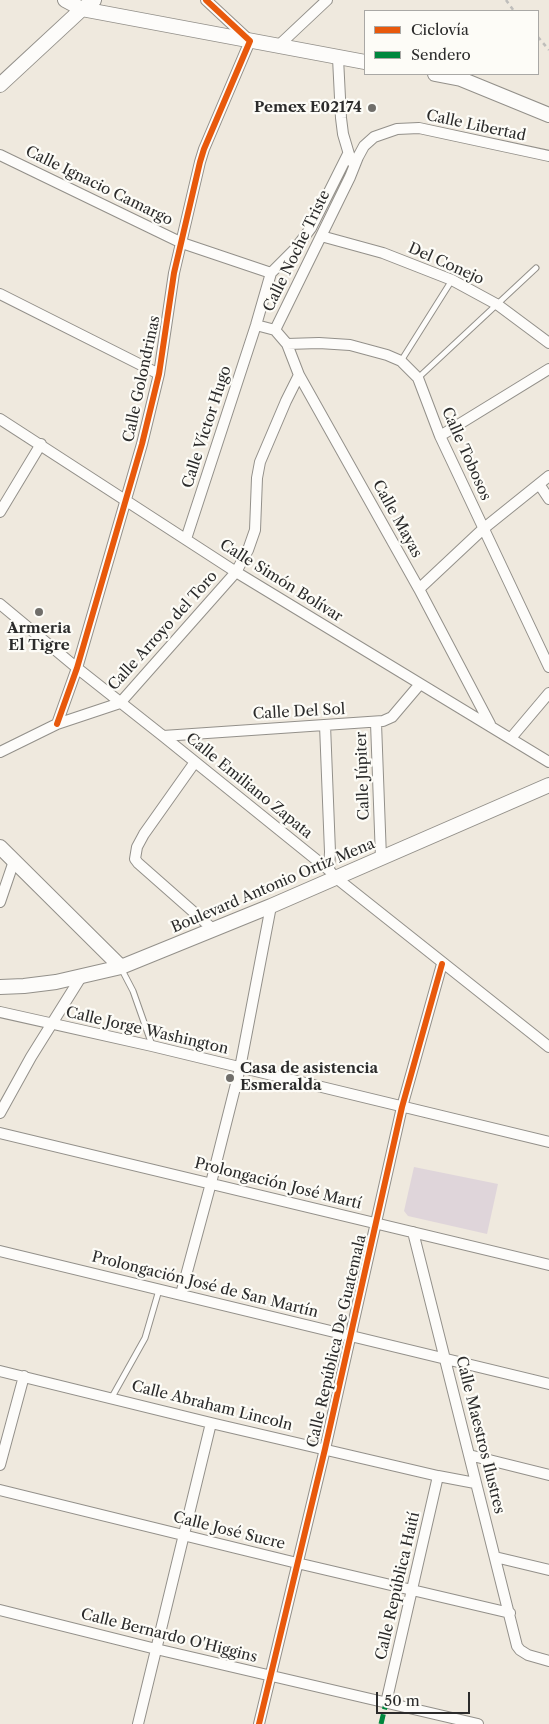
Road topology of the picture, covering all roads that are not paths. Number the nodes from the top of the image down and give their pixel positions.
1 (65, 0) edge
2 (94, 0) edge
3 (206, 0) edge
4 (327, 0) edge
5 (82, 9) junction
6 (250, 41) junction
7 (277, 46) junction
8 (338, 58) junction
9 (364, 62) edge
10 (440, 75) edge
11 (0, 85) edge
12 (549, 115) edge
13 (397, 128) joint
14 (348, 154) junction
15 (0, 155) edge
16 (549, 156) edge
17 (354, 168) junction
18 (320, 236) junction
19 (182, 243) junction
20 (536, 268) dead end
21 (271, 273) junction
22 (452, 280) junction
23 (0, 294) edge
24 (498, 305) junction
25 (256, 325) junction
26 (275, 330) junction
27 (549, 343) edge
28 (287, 344) junction
29 (401, 362) junction
30 (549, 369) edge
31 (159, 374) junction
32 (299, 375) junction
33 (418, 378) junction
34 (0, 419) edge
35 (440, 436) junction
36 (41, 444) junction
37 (549, 476) edge
38 (539, 484) junction
39 (549, 499) edge
40 (126, 500) junction
41 (0, 512) edge
42 (483, 529) junction
43 (186, 539) junction
44 (236, 572) junction
45 (419, 589) junction
46 (0, 604) edge
47 (549, 667) edge
48 (77, 668) junction
49 (420, 684) junction
50 (549, 693) edge
51 (120, 703) junction
52 (376, 722) junction
53 (57, 724) junction
54 (325, 725) junction
55 (490, 725) junction
56 (163, 736) junction
57 (511, 738) junction
58 (0, 752) edge
59 (195, 762) junction
60 (549, 762) edge
61 (549, 785) edge
62 (0, 847) edge
63 (381, 858) junction
64 (14, 861) junction
65 (332, 874) junction
66 (0, 902) edge
67 (271, 906) junction
68 (214, 930) junction
69 (442, 964) junction
70 (121, 967) junction
71 (81, 977) junction
72 (0, 987) edge
73 (0, 1012) edge
74 (52, 1024) junction
75 (152, 1046) junction
76 (549, 1047) edge
77 (240, 1068) junction
78 (402, 1106) junction
79 (0, 1113) edge
80 (0, 1133) edge
81 (549, 1142) edge
82 (211, 1183) junction
83 (376, 1224) junction
84 (413, 1232) junction
85 (0, 1251) edge
86 (549, 1265) edge
87 (159, 1290) junction
88 (181, 1294) junction
89 (350, 1336) junction
90 (446, 1358) junction
91 (0, 1371) edge
92 (24, 1376) junction
93 (549, 1384) edge
94 (112, 1397) junction
95 (211, 1422) junction
96 (325, 1449) junction
97 (468, 1454) junction
98 (0, 1465) edge
99 (549, 1475) edge
100 (438, 1476) junction
101 (475, 1483) junction
102 (0, 1490) edge
103 (183, 1536) junction
104 (495, 1557) junction
105 (297, 1563) junction
106 (549, 1570) edge
107 (413, 1590) junction
108 (0, 1610) edge
109 (510, 1612) junction
110 (156, 1649) junction
111 (549, 1661) edge
112 (270, 1676) junction
113 (386, 1703) junction
114 (138, 1724) edge
115 (258, 1724) edge
116 (478, 1724) edge

1 - 5 street
2 - 5 street
3 - 6 street
4 - 7 street
5 - 6 street
5 - 11 street
6 - 7 street
6 - 19 street, Calle Golondrinas
7 - 8 street
8 - 9 street
8 - 14 street
10 - 12 street
13 - 16 street, Calle Libertad
13 - 17 street, Calle Noche Triste
14 - 17 street
14 - 21 street
15 - 19 street, Calle Ignacio Camargo
17 - 18 street, Calle Noche Triste
18 - 22 street, Del Conejo
18 - 26 street, Calle Noche Triste
19 - 21 street, Calle Ignacio Camargo
19 - 31 street, Calle Golondrinas
20 - 24 lane
21 - 25 street, Calle Víctor Hugo
22 - 24 street, Del Conejo
22 - 29 lane
23 - 31 street
24 - 27 street, Del Conejo
24 - 33 lane
25 - 26 street, Calle Noche Triste
25 - 43 street, Calle Víctor Hugo
26 - 28 street, Calle Mayas
28 - 29 street, Calle Tobosos
28 - 32 street, Calle Mayas
29 - 33 street, Calle Tobosos
30 - 35 street
31 - 40 street, Calle Golondrinas
32 - 44 street, Calle Arroyo del Toro
32 - 45 street, Calle Mayas
33 - 35 street, Calle Tobosos
34 - 36 street, Calle Simón Bolívar
35 - 42 street, Calle Tobosos
36 - 40 street, Calle Simón Bolívar
36 - 41 street
37 - 38 street
38 - 39 street
38 - 42 street
40 - 43 street, Calle Simón Bolívar
40 - 48 street, Calle Golondrinas
42 - 45 street
42 - 47 street, Calle Tobosos
43 - 44 street, Calle Simón Bolívar
44 - 49 street, Calle Simón Bolívar
44 - 51 street, Calle Arroyo del Toro
45 - 55 street, Calle Mayas
46 - 48 street, Calle Emiliano Zapata
48 - 51 street, Calle Emiliano Zapata
48 - 53 street, Calle Golondrinas
49 - 52 street, Calle Del Sol
49 - 55 street, Calle Simón Bolívar
50 - 57 street
51 - 53 street, Calle Arroyo del Toro
51 - 56 street, Calle Emiliano Zapata
52 - 54 street, Calle Del Sol
52 - 63 street, Calle Júpiter
53 - 58 street, Calle Arroyo del Toro
54 - 56 street, Calle Del Sol
54 - 65 street
55 - 57 street, Calle Simón Bolívar
56 - 59 street, Calle Emiliano Zapata
57 - 60 street, Calle Simón Bolívar
59 - 65 street, Calle Emiliano Zapata
59 - 68 street
61 - 63 street, Boulevard Antonio Ortiz Mena
62 - 64 street
63 - 65 street, Boulevard Antonio Ortiz Mena
64 - 66 street
64 - 70 street
65 - 67 street, Boulevard Antonio Ortiz Mena
65 - 69 street, Calle Emiliano Zapata
67 - 68 street, Boulevard Antonio Ortiz Mena
67 - 77 street
68 - 70 street, Boulevard Antonio Ortiz Mena
69 - 76 street, Calle Emiliano Zapata
69 - 78 street, Calle República De Guatemala
70 - 71 street, Boulevard Antonio Ortiz Mena
70 - 75 lane
71 - 72 street, Boulevard Antonio Ortiz Mena
71 - 74 street
73 - 74 street, Calle Jorge Washington
74 - 75 street, Calle Jorge Washington
74 - 79 street
75 - 77 street, Calle Jorge Washington
77 - 78 street, Calle Jorge Washington
77 - 82 street
78 - 81 street, Calle Jorge Washington
78 - 83 street, Calle República De Guatemala
80 - 82 street, Prolongación José Martí
82 - 83 street, Prolongación José Martí
82 - 88 street
83 - 84 street, Prolongación José Martí
83 - 89 street, Calle República De Guatemala
84 - 86 street, Prolongación José Martí
84 - 90 street, Calle Maestros Ilustres
85 - 87 street, Prolongación José de San Martín
87 - 88 street, Prolongación José de San Martín
87 - 94 lane
88 - 89 street, Prolongación José de San Martín
89 - 90 street, Prolongación José de San Martín
89 - 96 street, Calle República De Guatemala
90 - 93 street, Prolongación José de San Martín
90 - 97 street, Calle Maestros Ilustres
91 - 92 street, Calle Abraham Lincoln
92 - 94 street, Calle Abraham Lincoln
92 - 98 street
94 - 95 street, Calle Abraham Lincoln
95 - 96 street, Calle Abraham Lincoln
95 - 103 street
96 - 100 street, Calle Abraham Lincoln
96 - 105 street, Calle República De Guatemala
97 - 99 street
97 - 101 street, Calle Maestros Ilustres
100 - 101 street, Calle Abraham Lincoln
100 - 107 street, Calle República Haití
101 - 104 street, Calle Maestros Ilustres
102 - 103 street, Calle José Sucre
103 - 105 street, Calle José Sucre
103 - 110 street
104 - 106 street
104 - 109 street, Calle Maestros Ilustres
105 - 107 street, Calle José Sucre
105 - 112 street, Calle República De Guatemala
107 - 109 street, Calle José Sucre
107 - 113 street, Calle República Haití
108 - 110 street, Calle Bernardo O'Higgins
109 - 111 street, Calle Maestros Ilustres
110 - 112 street, Calle Bernardo O'Higgins
110 - 114 street
112 - 113 street, Calle Bernardo O'Higgins
112 - 115 street, Calle República De Guatemala
113 - 116 street, Calle Bernardo O'Higgins

